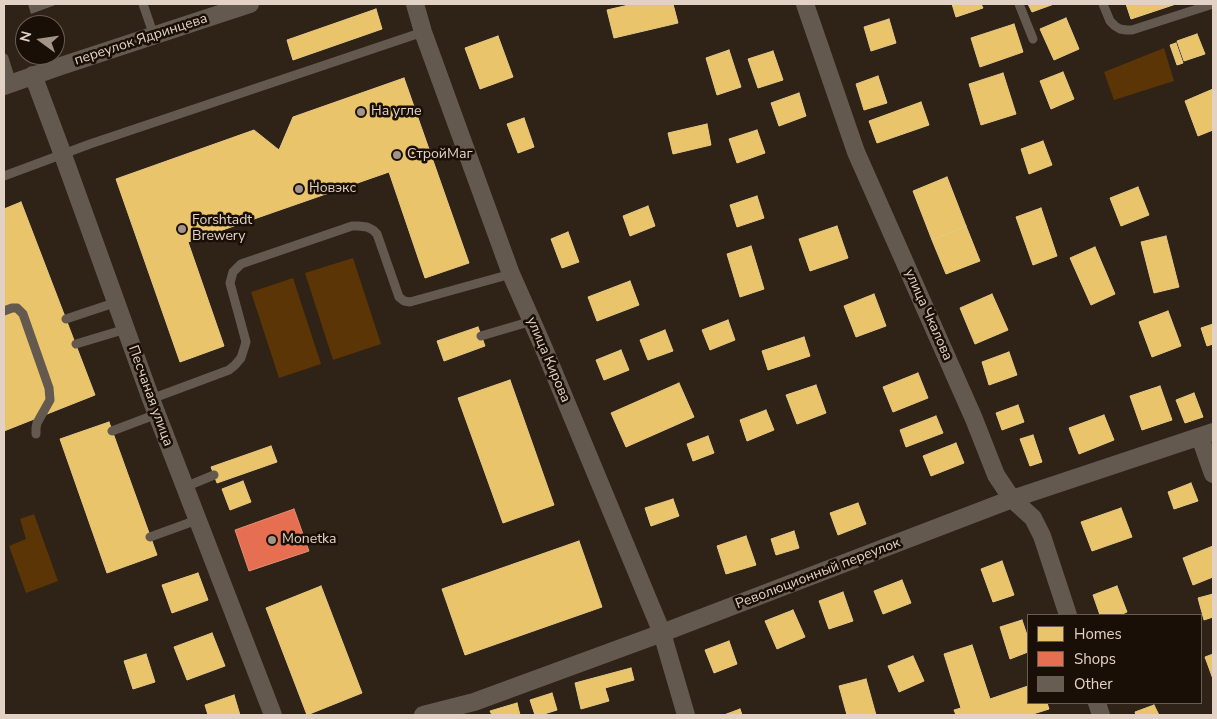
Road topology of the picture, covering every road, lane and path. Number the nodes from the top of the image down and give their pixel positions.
1 (143, 4) edge
2 (250, 4) edge
3 (415, 4) edge
4 (805, 4) edge
5 (1020, 4) edge
6 (1103, 4) edge
7 (1213, 4) edge
8 (423, 32) junction
9 (154, 36) junction
10 (1033, 39) dead end
11 (4, 58) edge
12 (33, 75) junction
13 (8, 84) edge
14 (63, 154) junction
15 (4, 176) edge
16 (511, 274) junction
17 (116, 302) junction
18 (4, 311) edge
19 (66, 319) dead end
20 (532, 321) junction
21 (126, 329) junction
22 (481, 336) dead end
23 (76, 344) dead end
24 (154, 407) junction
25 (112, 431) dead end
26 (36, 434) dead end
27 (1207, 435) edge
28 (1213, 474) edge
29 (214, 475) dead end
30 (185, 487) junction
31 (1012, 500) junction
32 (197, 520) junction
33 (150, 537) dead end
34 (1068, 614) edge
35 (662, 633) junction
36 (476, 709) edge
37 (273, 715) edge
38 (423, 715) edge
39 (686, 715) edge

1 - 9 lane
2 - 9 street, переулок Ядринцева
3 - 8 street, улица Кирова
4 - 31 street, улица Чкалова
5 - 10 lane
6 - 7 lane
8 - 14 lane
8 - 16 street, улица Кирова
9 - 12 street, переулок Ядринцева
11 - 13 lane
12 - 13 street, переулок Ядринцева
12 - 14 street, Песчаная улица
14 - 15 lane
14 - 17 street, Песчаная улица
16 - 20 street, улица Кирова
16 - 24 lane
17 - 19 lane
17 - 21 street, Песчаная улица
18 - 26 lane
20 - 22 lane
20 - 35 street, улица Кирова
21 - 23 lane
21 - 24 street, Песчаная улица
24 - 25 lane
24 - 30 street, Песчаная улица
27 - 28 street
27 - 31 street, Революционный переулок
29 - 30 lane
30 - 32 street, Песчаная улица
31 - 34 street, улица Чкалова
31 - 35 street, Революционный переулок
32 - 33 lane
32 - 37 street, Песчаная улица
35 - 36 street, Революционный переулок
35 - 39 street, улица Кирова
36 - 38 street, Революционный переулок

